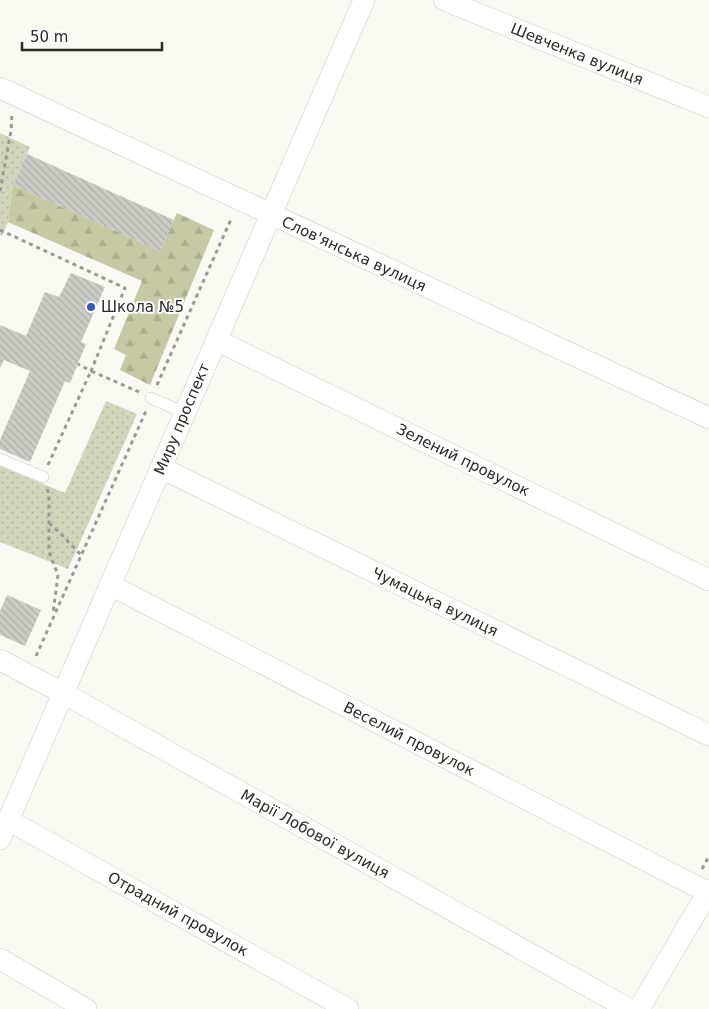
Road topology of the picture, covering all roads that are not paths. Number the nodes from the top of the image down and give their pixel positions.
1 (364, 0) edge
2 (444, 0) edge
3 (7, 92) edge
4 (709, 107) edge
5 (270, 215) junction
6 (216, 340) junction
7 (153, 393) road end
8 (185, 413) junction
9 (709, 418) edge
10 (0, 459) edge
11 (161, 468) junction
12 (43, 477) road end
13 (709, 580) edge
14 (110, 585) junction
15 (0, 660) edge
16 (63, 693) junction
17 (709, 735) edge
18 (8, 820) junction
19 (0, 839) edge
20 (708, 891) edge
21 (0, 959) edge
22 (86, 1009) edge
23 (348, 1009) edge
24 (629, 1009) edge
25 (639, 1009) edge

1 - 5 street, Миру проспект
2 - 4 street, Шевченка вулиця
3 - 5 street, Слов'янська вулиця
5 - 6 street, Миру проспект
5 - 9 street, Слов'янська вулиця
6 - 8 street, Миру проспект
6 - 13 street, Зелений провулок
7 - 8 lane
8 - 11 street, Миру проспект
10 - 12 lane
11 - 14 street, Миру проспект
11 - 17 street, Чумацька вулиця
14 - 16 street, Миру проспект
14 - 20 street, Веселий провулок
15 - 16 street, Марії Лобової вулиця
16 - 18 street, Миру проспект
16 - 24 street, Марії Лобової вулиця
18 - 19 street, Миру проспект
18 - 23 street, Отрадний провулок
20 - 25 street
21 - 22 street

